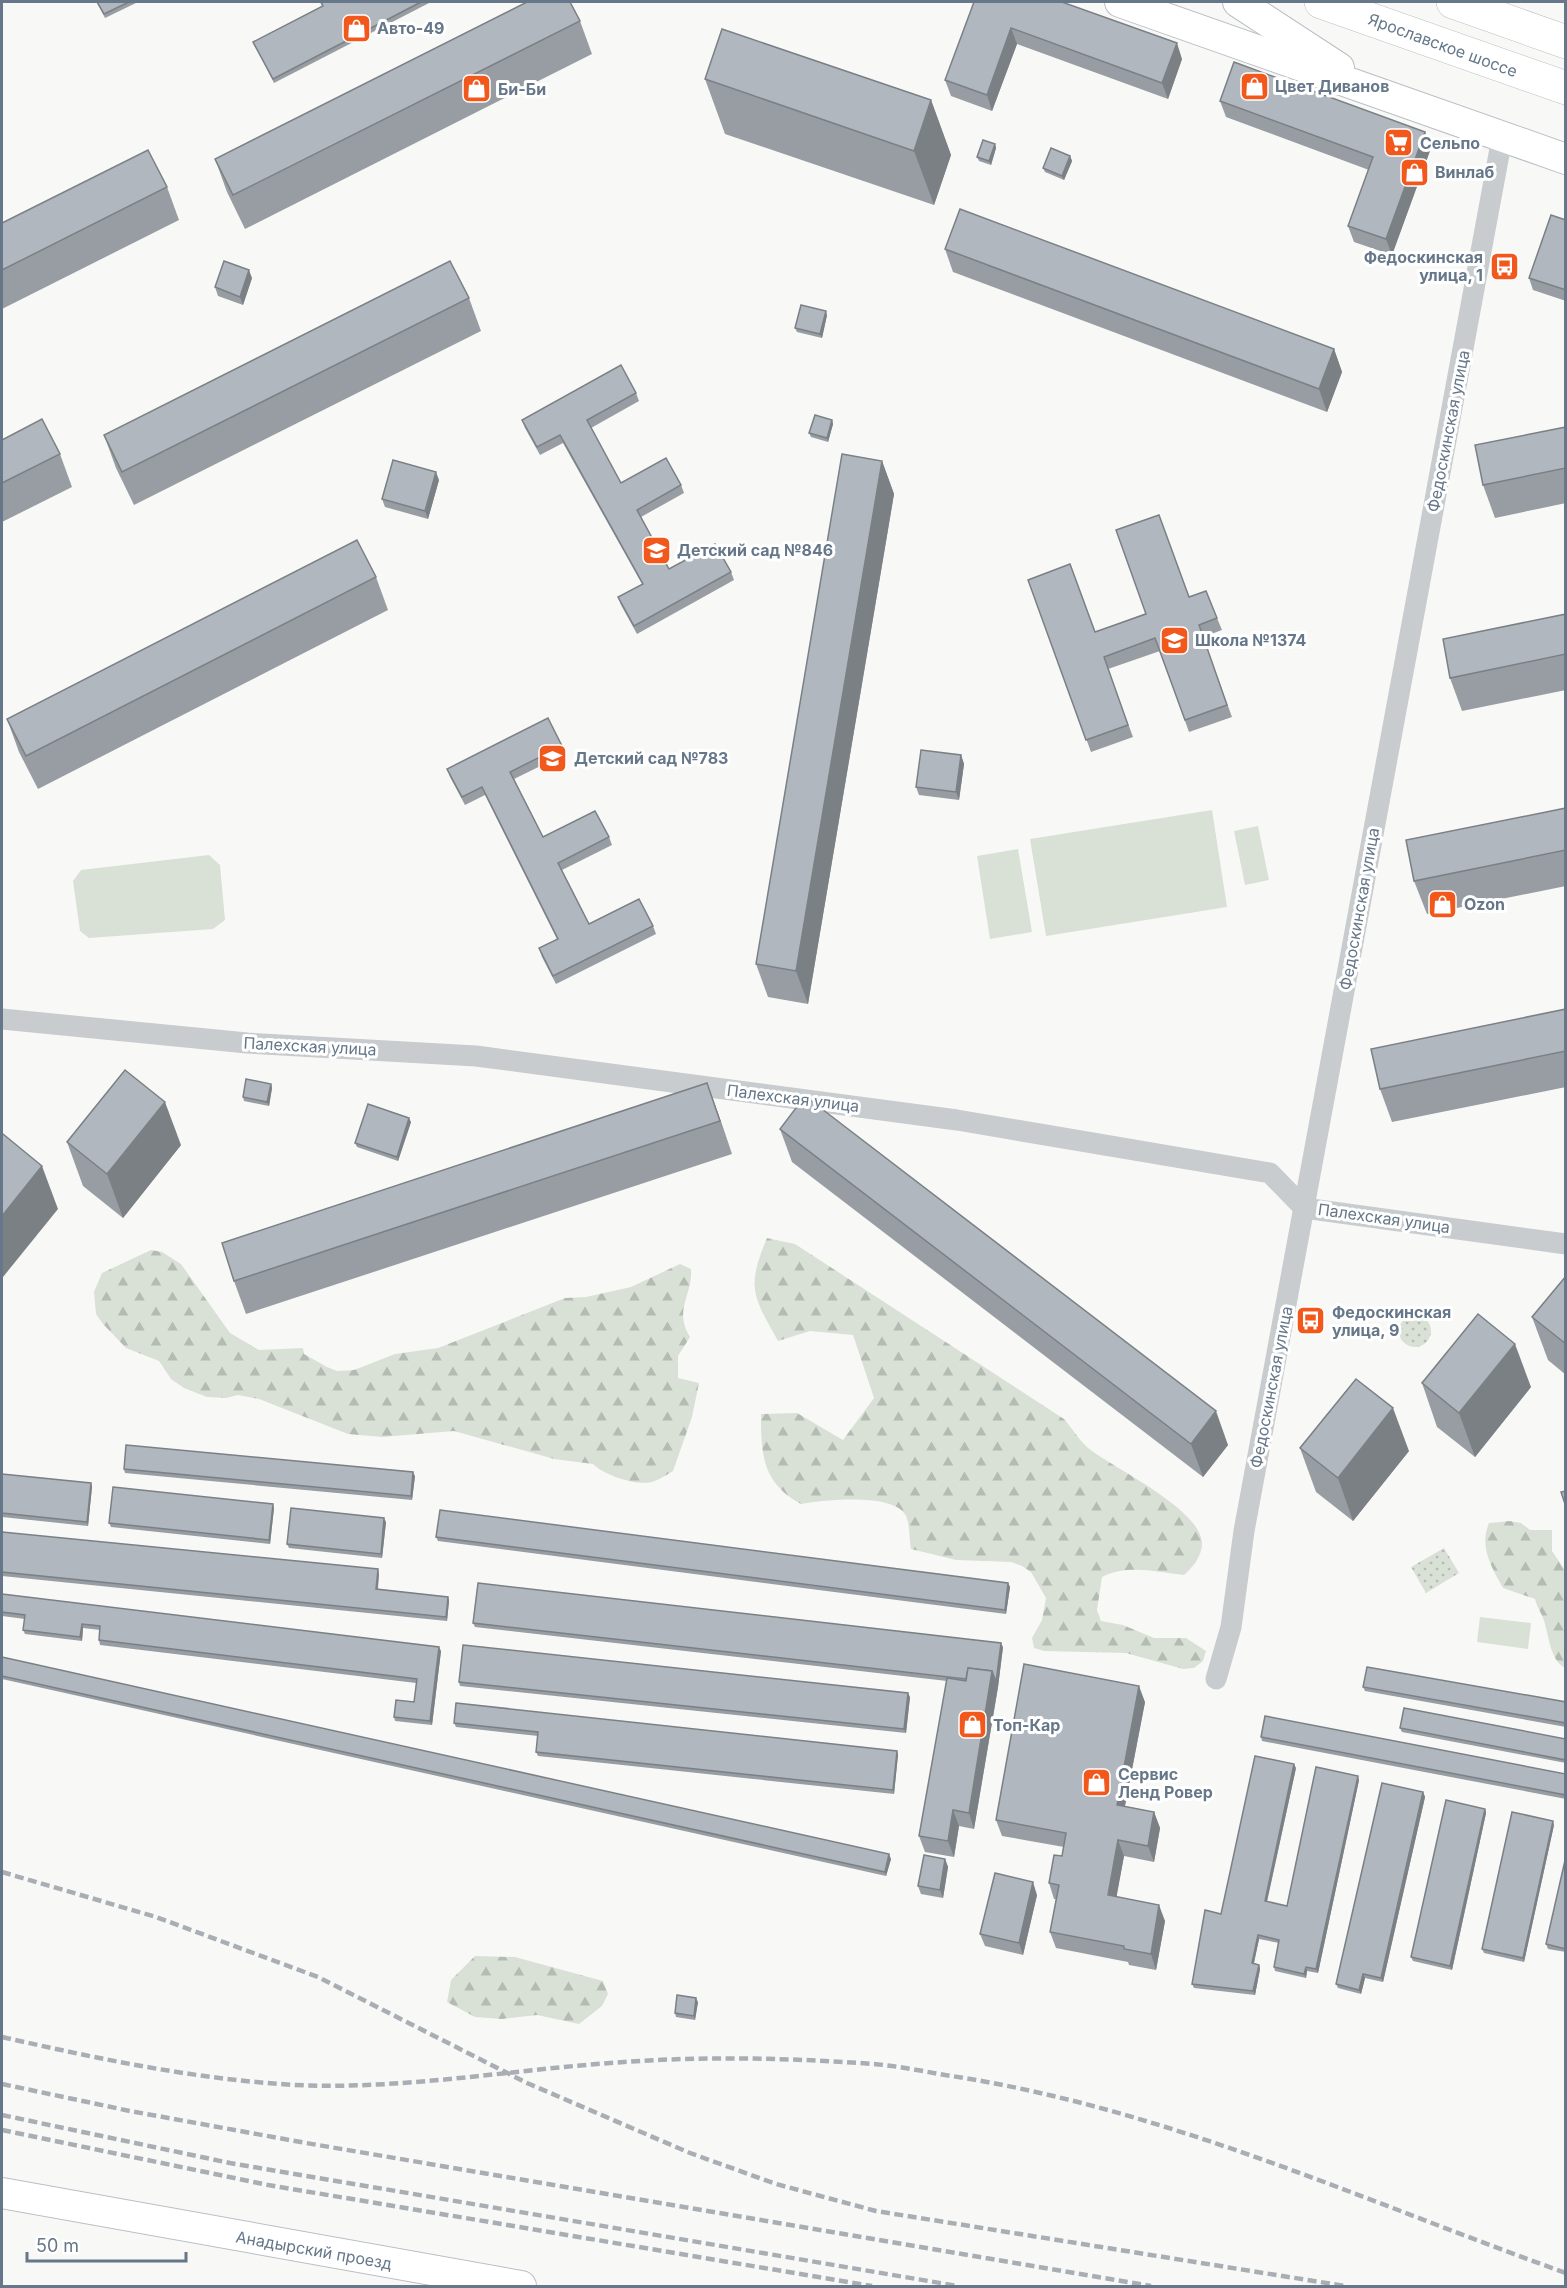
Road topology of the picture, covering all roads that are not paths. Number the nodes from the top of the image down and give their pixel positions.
1 (1120, 2) edge
2 (1238, 2) edge
3 (1321, 2) edge
4 (1453, 2) edge
5 (1566, 42) edge
6 (1566, 88) edge
7 (1372, 91) junction
8 (1502, 138) junction
9 (1566, 159) edge
10 (2, 1019) edge
11 (1304, 1208) junction
12 (1566, 1244) edge
13 (1216, 1679) dead end
14 (2, 2193) edge
15 (521, 2286) edge

1 - 7 street
2 - 7 street
3 - 6 main road, Ярославское шоссе
4 - 5 main road
7 - 8 street
8 - 9 street
8 - 11 street, Федоскинская улица
10 - 11 street, Палехская улица
11 - 12 street, Палехская улица
11 - 13 street, Федоскинская улица
14 - 15 street, Анадырский проезд

